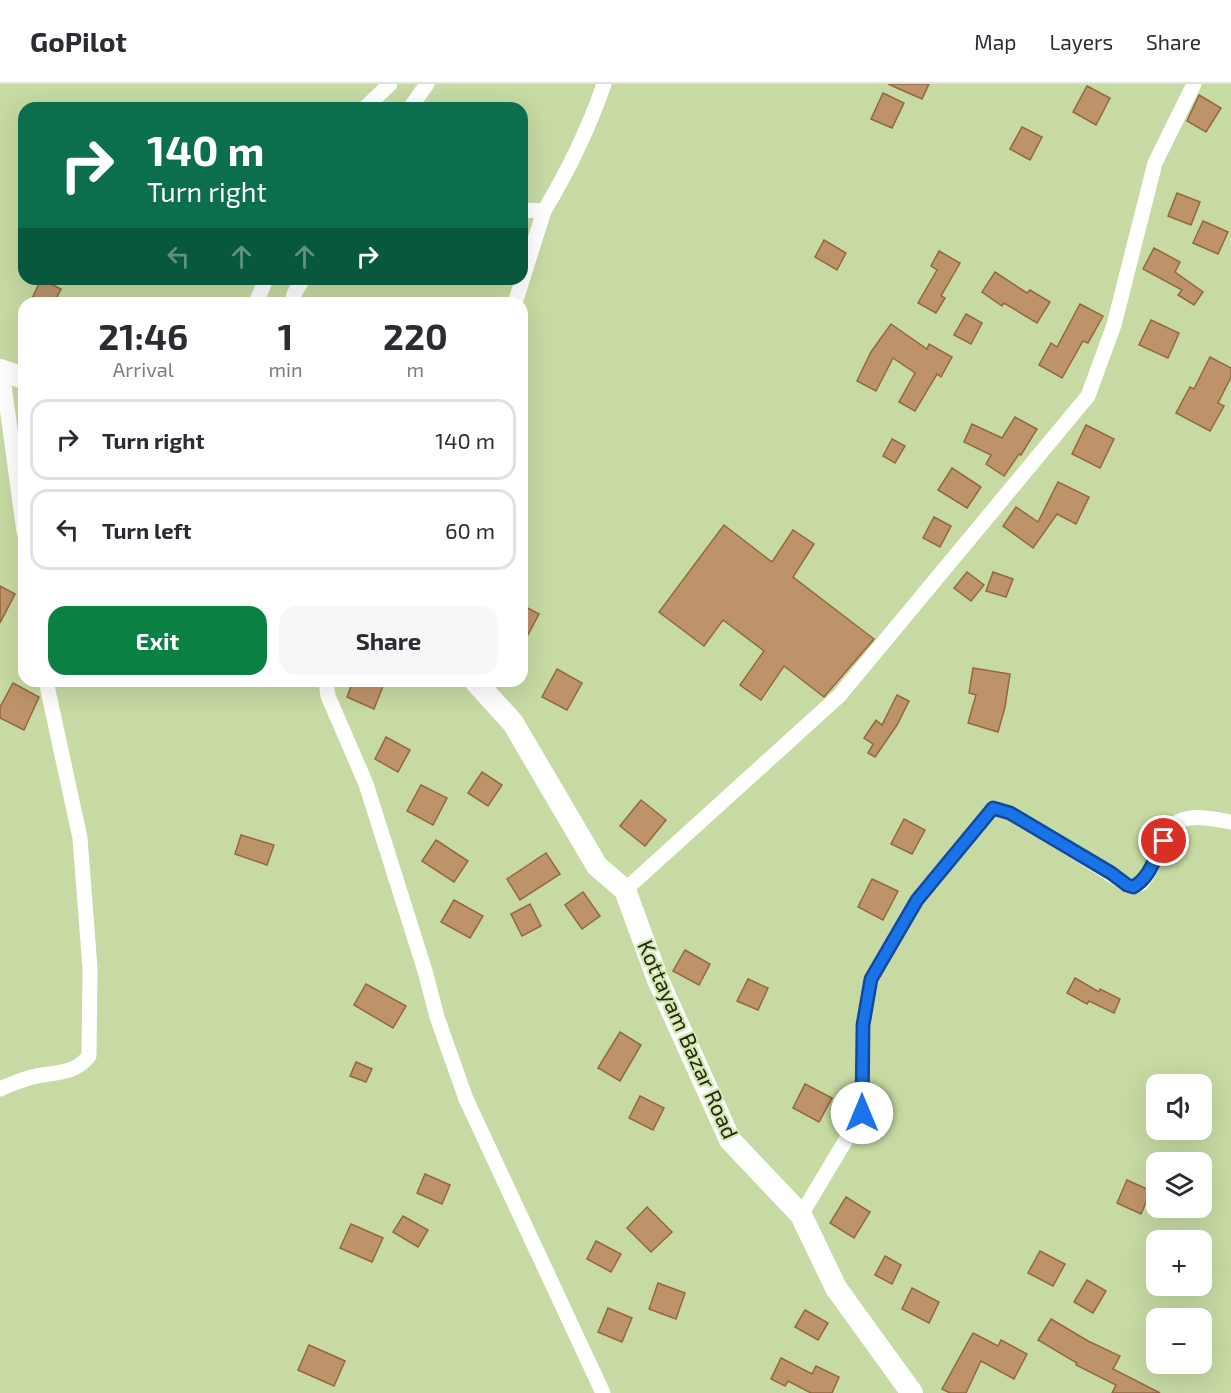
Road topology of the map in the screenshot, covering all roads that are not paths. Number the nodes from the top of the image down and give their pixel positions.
1 (390, 84) edge
2 (427, 84) edge
3 (604, 84) edge
4 (1194, 84) edge
5 (371, 102) edge
6 (414, 102) edge
7 (528, 210) edge
8 (544, 211) junction
9 (528, 262) edge
10 (1, 370) edge
11 (18, 376) edge
12 (18, 490) edge
13 (47, 687) edge
14 (327, 687) edge
15 (481, 687) edge
16 (1231, 822) edge
17 (625, 890) junction
18 (0, 1089) edge
19 (801, 1215) junction
20 (603, 1393) edge
21 (912, 1393) edge

1 - 5 street
2 - 6 street
3 - 8 street
4 - 17 street
7 - 8 street
8 - 9 street
10 - 11 main road
10 - 12 street
13 - 18 street
14 - 20 street
15 - 17 main road, Kottayam Bazar Road
16 - 19 street
17 - 19 main road, Kottayam Bazar Road
19 - 21 main road, Kottayam Bazar Road

